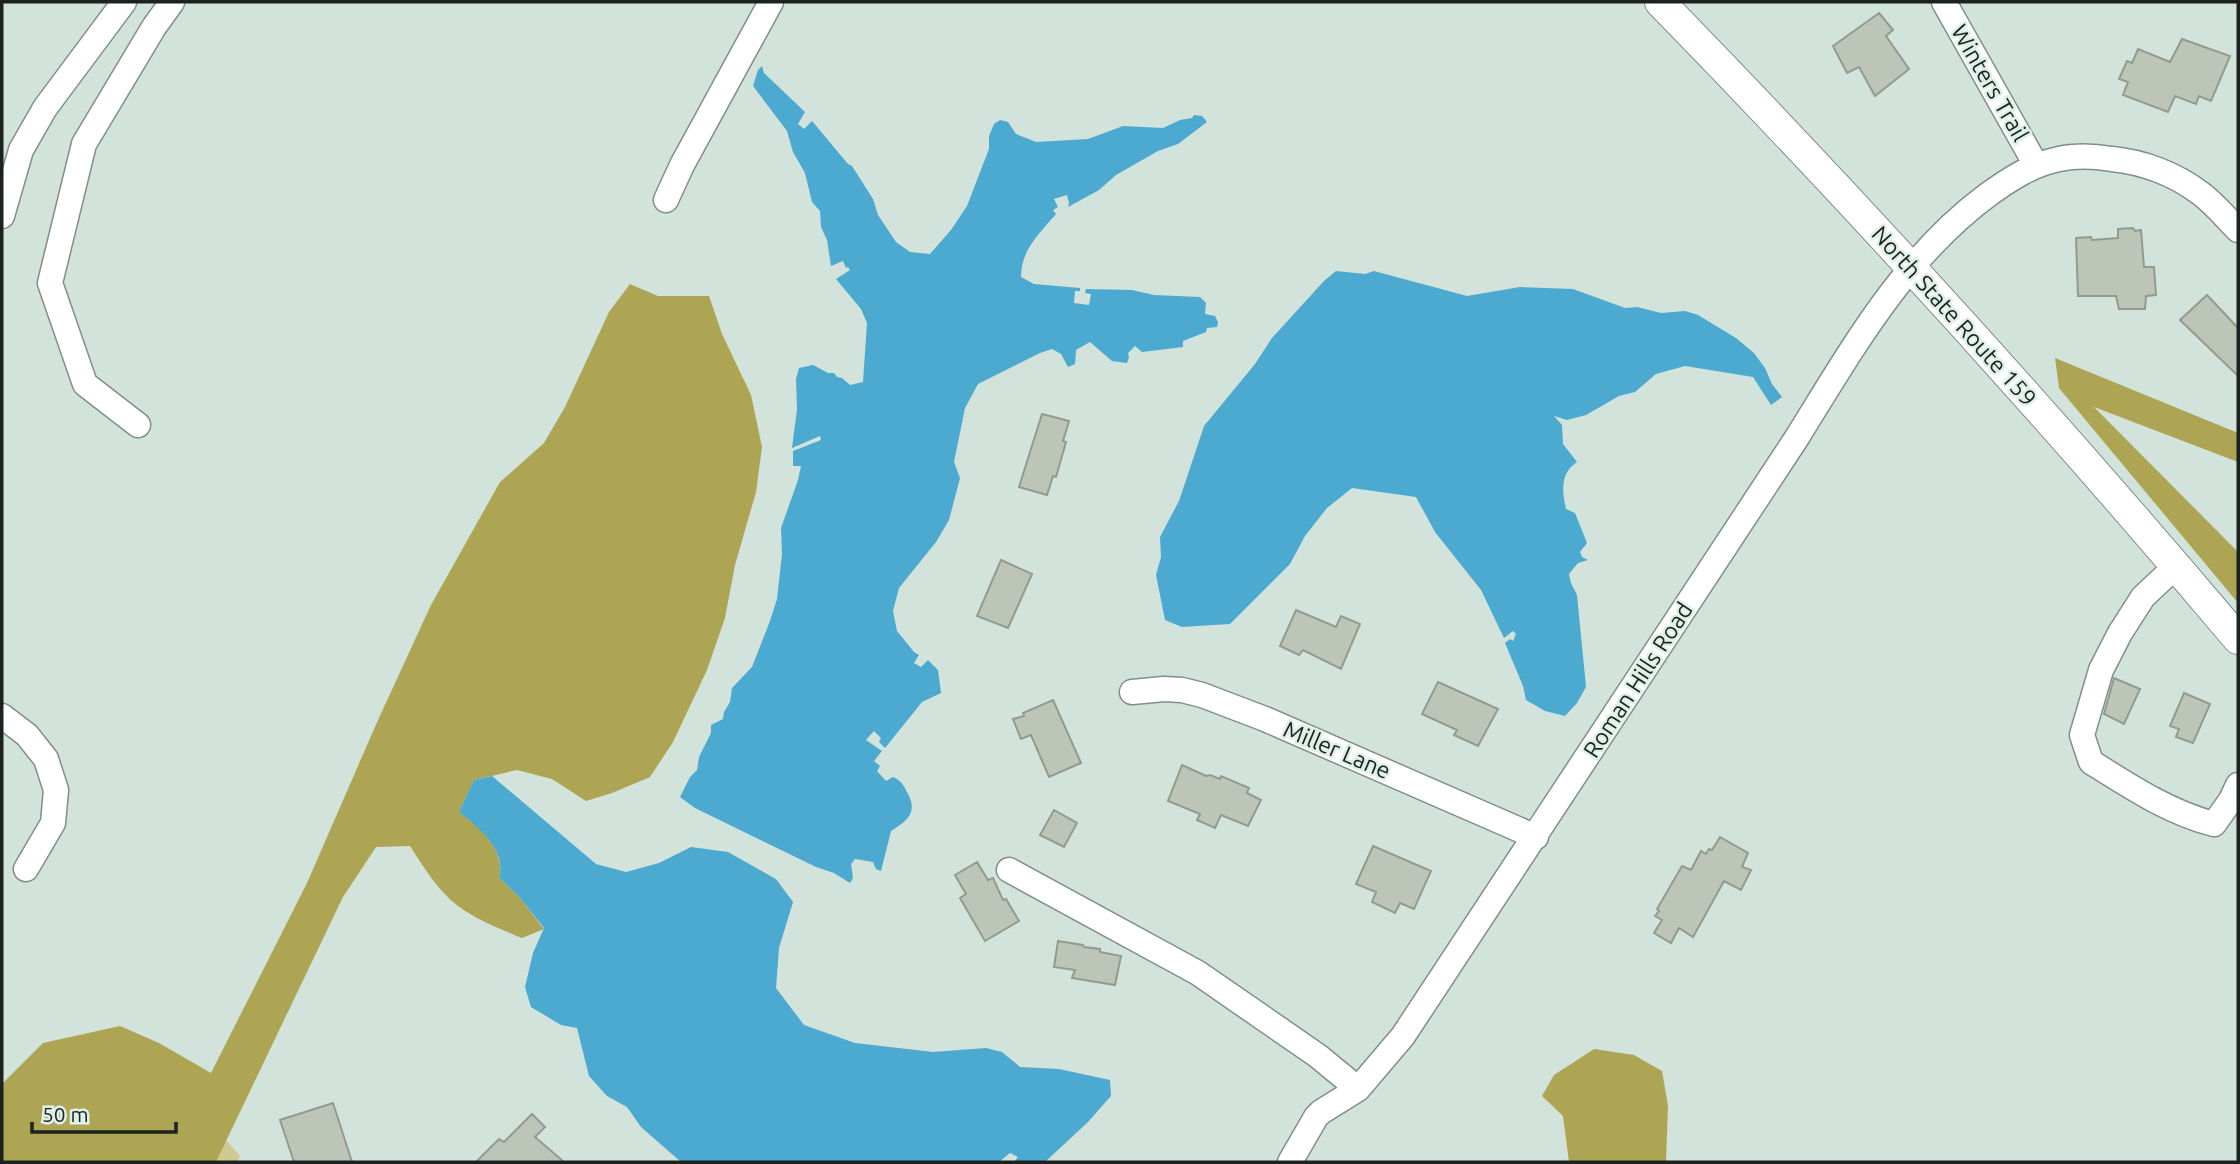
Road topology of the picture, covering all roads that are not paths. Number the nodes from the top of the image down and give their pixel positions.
1 (124, 2) edge
2 (172, 2) edge
3 (771, 2) edge
4 (1660, 2) edge
5 (1944, 2) edge
6 (2036, 165) junction
7 (666, 200) dead end
8 (2, 216) edge
9 (2238, 230) edge
10 (1911, 266) junction
11 (138, 425) dead end
12 (2176, 566) junction
13 (2238, 639) edge
14 (1132, 692) dead end
15 (2, 716) edge
16 (2238, 785) edge
17 (1536, 837) junction
18 (26, 869) dead end
19 (1009, 870) dead end
20 (1359, 1089) junction
21 (1290, 1162) edge

1 - 8 street
2 - 11 street
3 - 7 street
4 - 10 main road, North State Route 159
5 - 6 street, Winters Trail
6 - 9 street, Roman Hills Road
6 - 10 street, Roman Hills Road
10 - 12 main road, North State Route 159
10 - 17 street, Roman Hills Road
12 - 13 main road, North State Route 159
12 - 16 street
14 - 17 street, Miller Lane
15 - 18 street
17 - 20 street, Roman Hills Road
19 - 20 street
20 - 21 street, Roman Hills Road

